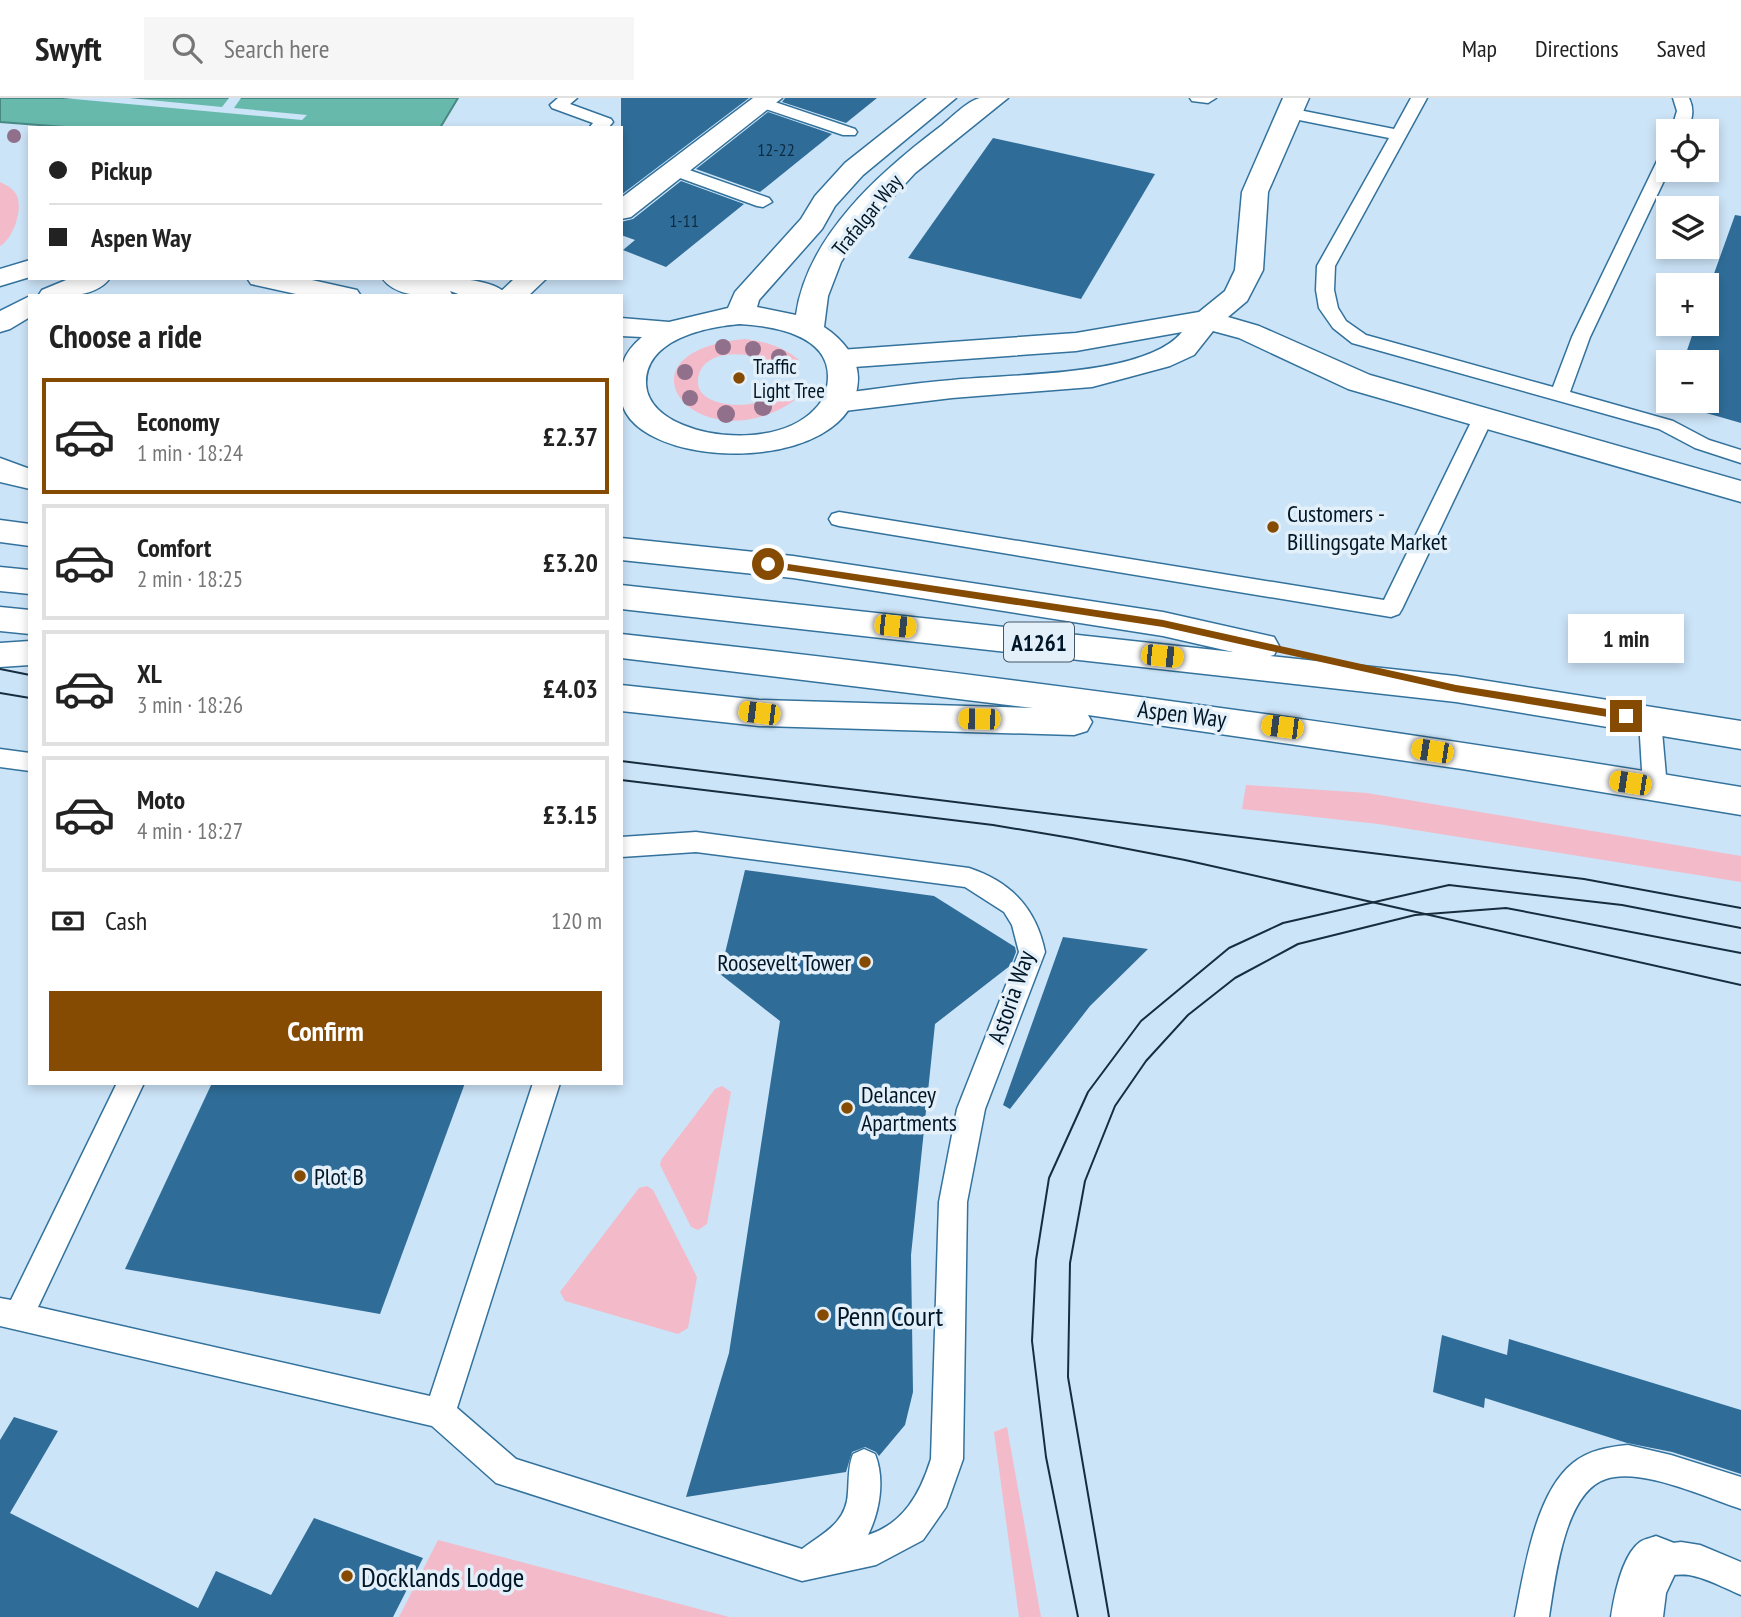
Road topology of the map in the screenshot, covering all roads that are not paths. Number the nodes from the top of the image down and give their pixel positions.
1 (569, 98) edge
2 (943, 98) edge
3 (995, 98) edge
4 (1198, 98) edge
5 (1208, 98) edge
6 (1419, 98) edge
7 (1681, 98) edge
8 (766, 100) edge
9 (1293, 105) edge
10 (1684, 119) edge
11 (599, 126) edge
12 (849, 132) dead end
13 (1399, 135) junction
14 (675, 170) junction
15 (1656, 180) edge
16 (763, 202) dead end
17 (624, 205) edge
18 (28, 269) edge
19 (0, 278) edge
20 (91, 280) edge
21 (271, 280) edge
22 (401, 280) edge
23 (444, 280) edge
24 (530, 280) edge
25 (57, 294) edge
26 (337, 294) edge
27 (434, 294) edge
28 (488, 294) edge
29 (513, 294) edge
30 (28, 306) edge
31 (740, 315) junction
32 (1207, 320) junction
33 (0, 323) edge
34 (623, 327) edge
35 (809, 330) junction
36 (671, 331) junction
37 (633, 349) edge
38 (841, 359) junction
39 (627, 391) edge
40 (1560, 394) junction
41 (836, 403) junction
42 (1483, 418) junction
43 (1741, 457) edge
44 (0, 468) edge
45 (28, 479) edge
46 (1741, 492) edge
47 (839, 519) dead end
48 (623, 549) edge
49 (0, 579) edge
50 (28, 582) edge
51 (623, 597) edge
52 (0, 619) edge
53 (28, 622) edge
54 (623, 646) edge
55 (28, 653) edge
56 (0, 655) edge
57 (1456, 688) junction
58 (623, 698) edge
59 (1650, 720) junction
60 (1282, 727) junction
61 (1741, 735) edge
62 (0, 758) edge
63 (28, 762) edge
64 (1655, 787) junction
65 (1741, 802) edge
66 (623, 850) edge
67 (130, 1085) edge
68 (546, 1085) edge
69 (10, 1313) edge
70 (440, 1413) junction
71 (864, 1465) dead end
72 (1741, 1493) edge
73 (1656, 1561) joint
74 (802, 1565) junction
75 (1741, 1579) edge
76 (1532, 1617) edge
77 (1637, 1617) edge

1 - 11 lane
2 - 31 main road, Trafalgar Way
3 - 35 main road, Trafalgar Way
4 - 5 lane
6 - 13 lane
7 - 10 lane
8 - 12 lane
8 - 14 main road
9 - 13 lane
9 - 32 main road
13 - 40 lane
14 - 16 lane
14 - 17 main road
15 - 40 lane
18 - 19 main road
20 - 25 main road
21 - 26 main road
22 - 27 main road
23 - 28 main road
24 - 29 main road
30 - 33 main road
31 - 35 main road
31 - 36 main road
32 - 38 main road
32 - 41 main road
32 - 42 main road
34 - 36 main road
35 - 38 main road
36 - 37 main road
37 - 39 main road
38 - 41 main road
39 - 41 main road
40 - 43 lane
42 - 46 main road
42 - 47 lane
44 - 45 main road
48 - 57 main road, A1261
49 - 50 main road
51 - 57 main road, A1261
52 - 53 main road
54 - 60 main road, Aspen Way / A1261
55 - 56 main road
57 - 59 main road, A1261
58 - 60 main road, A1261
59 - 61 main road, A1261
59 - 64 lane
60 - 64 main road, Aspen Way / A1261
62 - 63 lane
64 - 65 main road, Aspen Way / A1261
66 - 74 lane, Astoria Way
67 - 69 lane
68 - 70 lane
69 - 70 lane
70 - 74 lane
71 - 74 lane
72 - 76 lane
73 - 75 lane
73 - 77 main road

